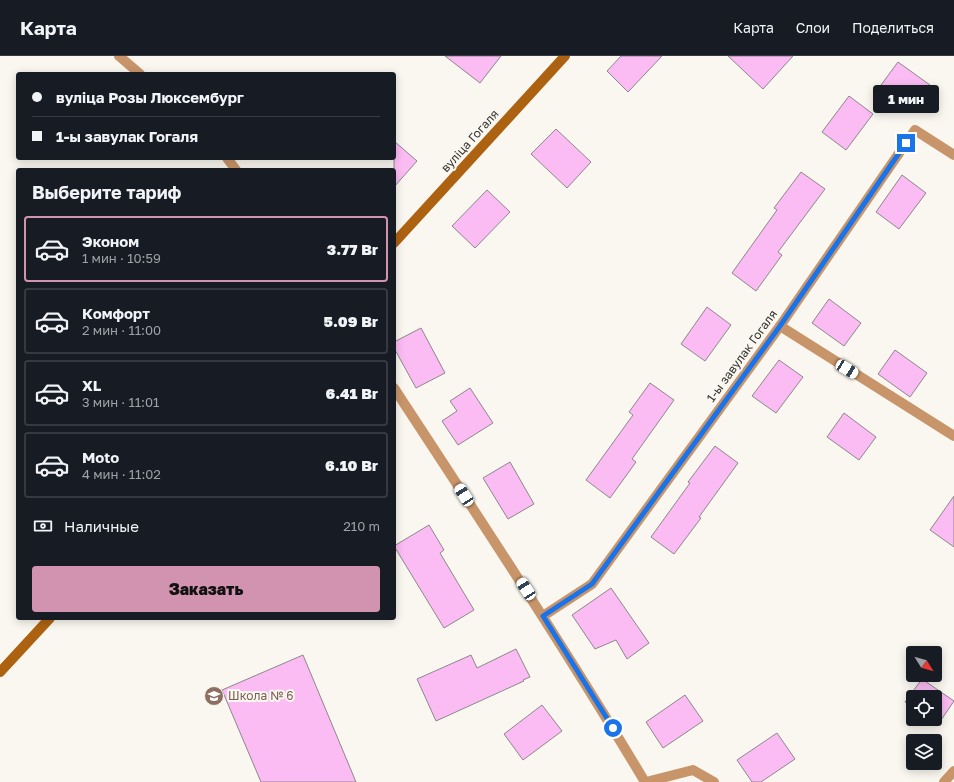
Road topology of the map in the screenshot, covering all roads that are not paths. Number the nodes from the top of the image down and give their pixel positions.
1 (119, 56) edge
2 (565, 56) edge
3 (138, 72) edge
4 (954, 155) edge
5 (396, 241) edge
6 (780, 326) junction
7 (396, 391) edge
8 (954, 436) edge
9 (543, 616) junction
10 (48, 620) edge
11 (0, 672) edge
12 (954, 771) edge
13 (645, 782) edge
14 (714, 782) edge
15 (944, 782) edge

1 - 3 street
2 - 5 main road, вуліца Гогаля
4 - 6 street, 1-ы завулак Гогаля
6 - 8 street
6 - 9 street, 1-ы завулак Гогаля
7 - 9 street
9 - 13 street
10 - 11 main road
12 - 15 street
13 - 14 street

